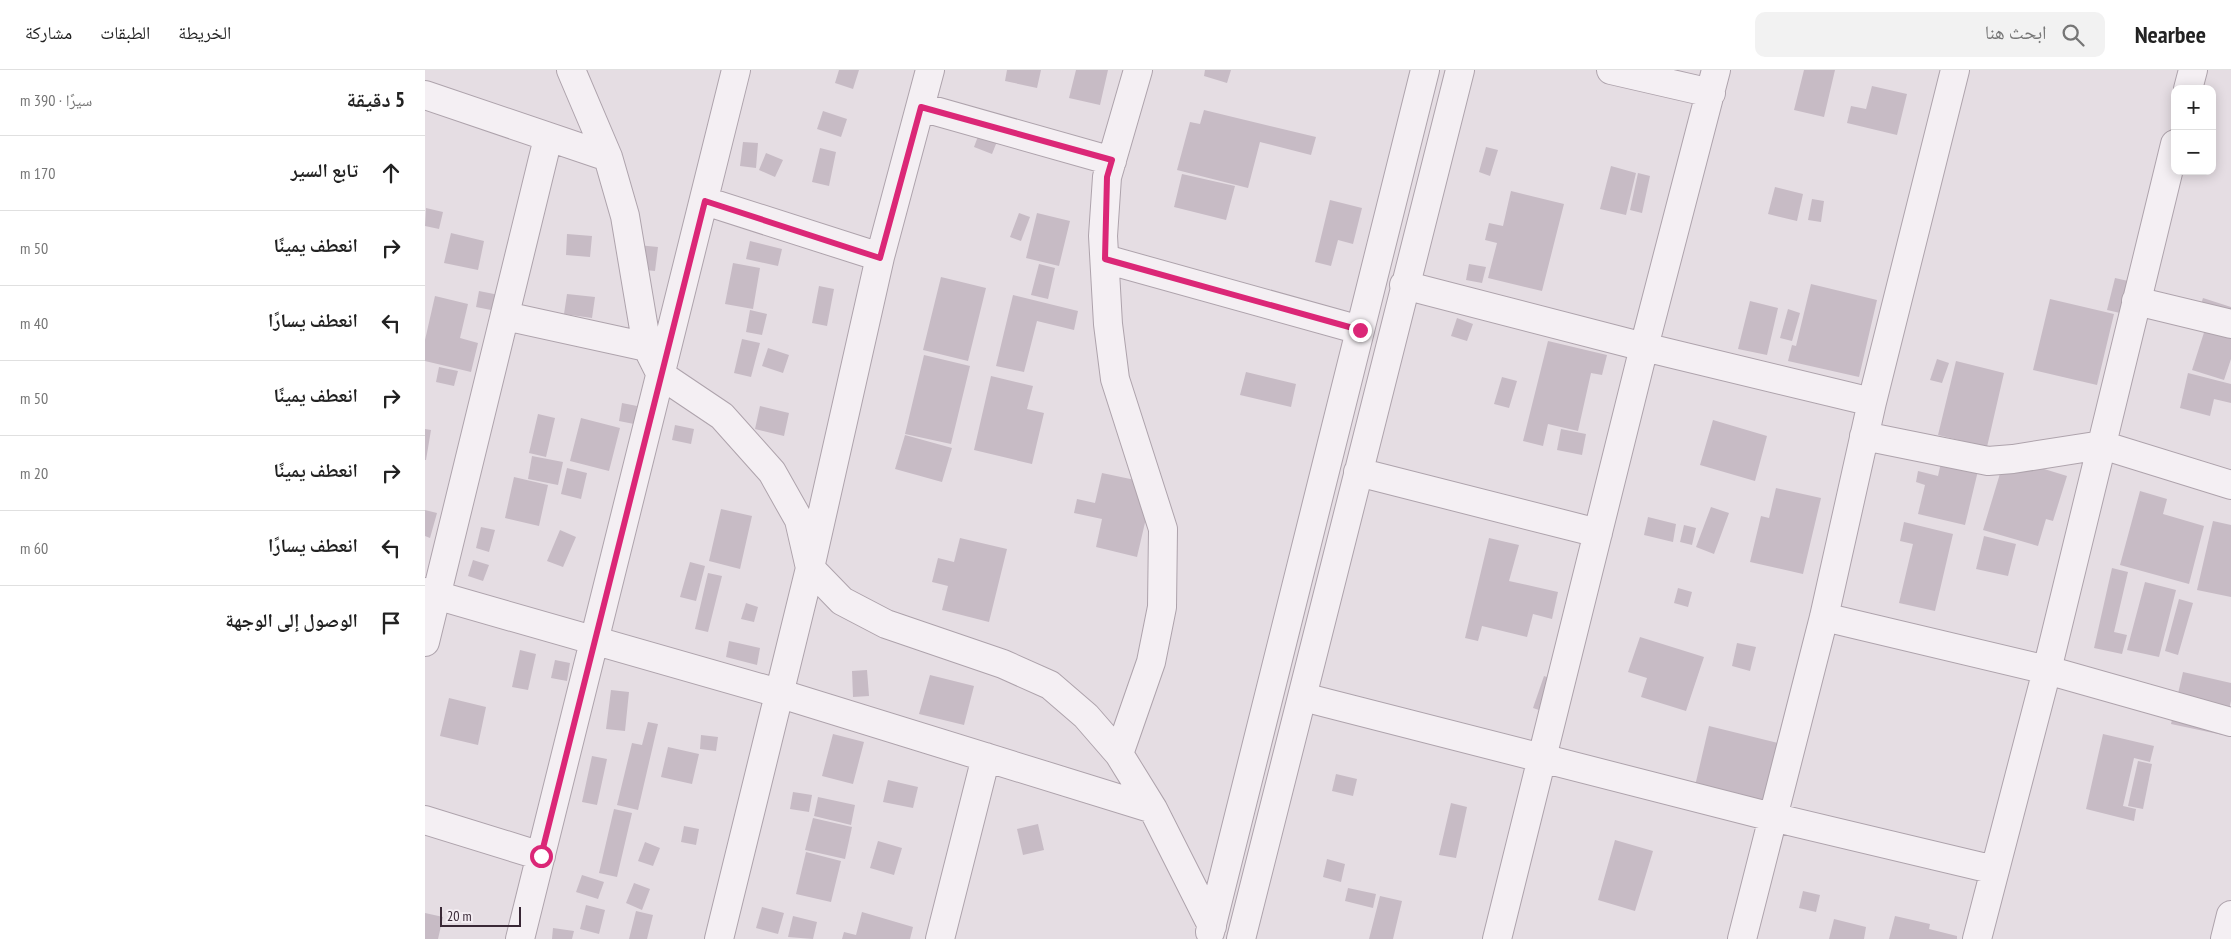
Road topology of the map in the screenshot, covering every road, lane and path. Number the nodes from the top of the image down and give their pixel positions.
1 (571, 70) edge
2 (736, 70) edge
3 (930, 70) edge
4 (1139, 70) edge
5 (1425, 70) edge
6 (1459, 70) edge
7 (1611, 70) edge
8 (1955, 70) edge
9 (2193, 70) edge
10 (1713, 82) edge
11 (2189, 85) edge
12 (425, 96) edge
13 (921, 107) junction
14 (548, 138) junction
15 (608, 158) junction
16 (1112, 160) junction
17 (2171, 160) edge
18 (705, 201) junction
19 (880, 258) junction
20 (1105, 259) junction
21 (1404, 285) junction
22 (2136, 301) junction
23 (505, 316) junction
24 (2231, 324) edge
25 (1360, 330) junction
26 (647, 347) junction
27 (1644, 348) junction
28 (661, 375) junction
29 (1872, 402) junction
30 (1864, 436) junction
31 (2102, 445) junction
32 (1358, 472) junction
33 (2231, 485) edge
34 (1598, 533) junction
35 (810, 568) junction
36 (431, 594) edge
37 (1824, 617) junction
38 (595, 640) junction
39 (425, 642) edge
40 (2047, 670) junction
41 (778, 694) junction
42 (1303, 697) junction
43 (2231, 722) edge
44 (1119, 754) junction
45 (985, 757) junction
46 (1543, 758) junction
47 (1153, 809) junction
48 (1772, 817) junction
49 (425, 820) edge
50 (541, 856) junction
51 (1995, 870) junction
52 (2231, 915) edge
53 (1210, 932) edge
54 (520, 939) edge
55 (719, 939) edge
56 (940, 939) edge
57 (1241, 939) edge
58 (1497, 939) edge
59 (1742, 939) edge
60 (1977, 939) edge
61 (2225, 939) edge

1 - 15 street
2 - 18 street
3 - 13 street
4 - 16 street
5 - 25 street
6 - 21 street
7 - 10 street
8 - 29 street
9 - 11 street
10 - 27 street
12 - 14 street
13 - 16 street
13 - 19 street
14 - 15 street
14 - 23 street
15 - 26 street
16 - 20 street
17 - 22 street
18 - 19 street
18 - 28 street
19 - 35 street
20 - 25 street
20 - 44 street
21 - 27 street
21 - 32 street
22 - 24 street
22 - 31 street
23 - 26 street
23 - 36 street
25 - 53 street
26 - 28 street
27 - 29 street
27 - 34 street
28 - 35 street
28 - 38 street
29 - 30 street
30 - 31 street
30 - 37 street
31 - 33 street
31 - 40 street
32 - 34 street
32 - 42 street
34 - 46 street
35 - 41 street
35 - 44 street
36 - 38 street
36 - 39 street
37 - 40 street
37 - 48 street
38 - 41 street
38 - 50 street
40 - 43 street
40 - 51 street
41 - 45 street
41 - 55 street
42 - 46 street
42 - 57 street
44 - 47 street
45 - 47 street
45 - 56 street
46 - 48 street
46 - 58 street
47 - 53 street
48 - 51 street
48 - 59 street
49 - 50 street
50 - 54 street
51 - 60 street
52 - 61 street

